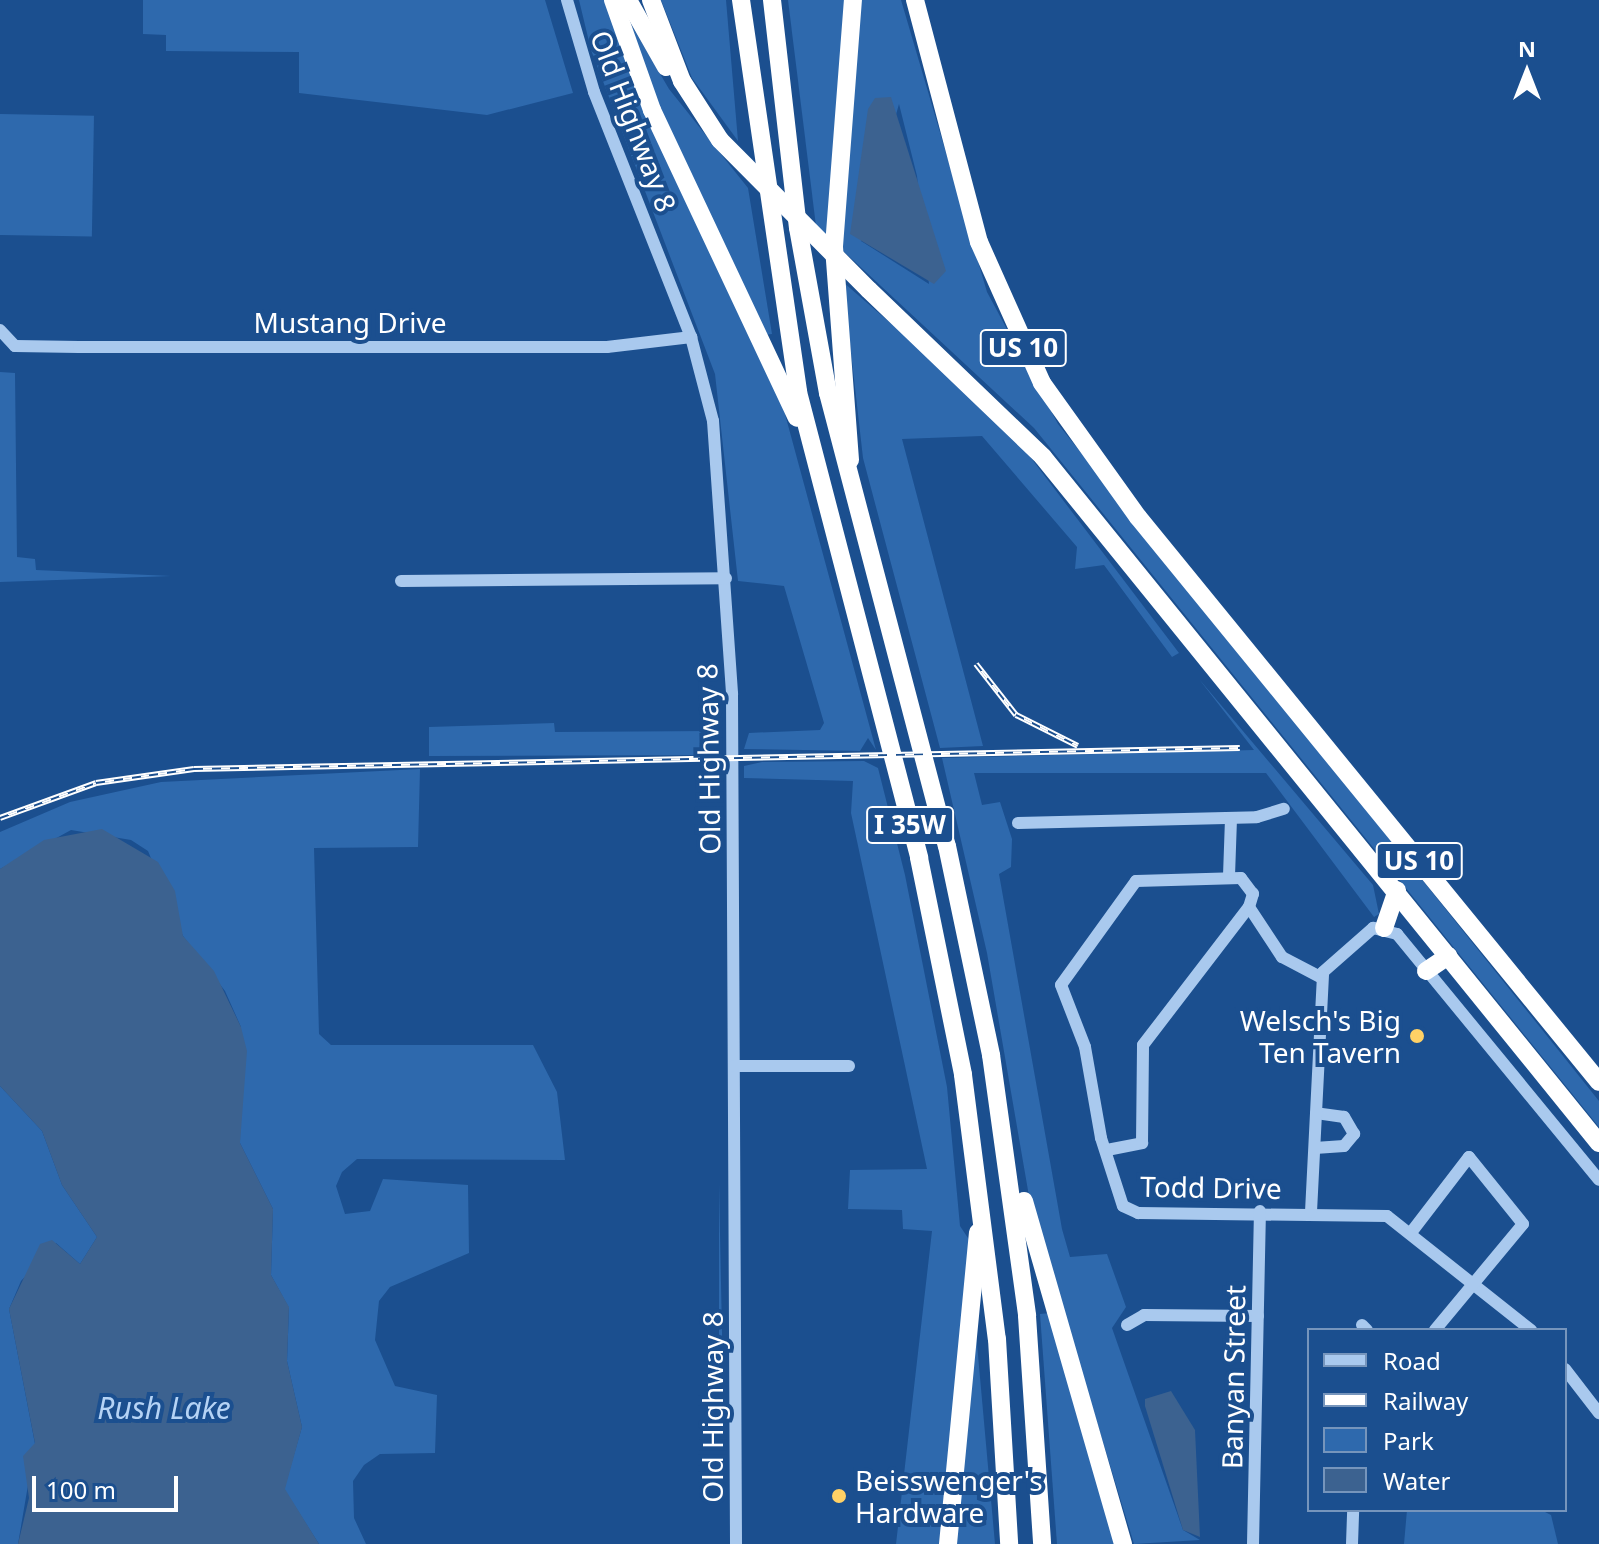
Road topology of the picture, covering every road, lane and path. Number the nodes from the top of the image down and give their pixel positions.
1 (567, 0) edge
2 (613, 0) edge
3 (628, 0) edge
4 (651, 0) edge
5 (741, 0) edge
6 (772, 0) edge
7 (853, 0) edge
8 (915, 0) edge
9 (715, 134) junction
10 (0, 330) edge
11 (691, 337) junction
12 (810, 446) junction
13 (849, 483) junction
14 (726, 578) junction
15 (401, 581) dead end
16 (1284, 809) dead end
17 (1231, 818) junction
18 (1018, 823) dead end
19 (1229, 876) junction
20 (1395, 887) junction
21 (1249, 907) junction
22 (1384, 928) junction
23 (1448, 956) junction
24 (1426, 971) junction
25 (1322, 978) junction
26 (734, 1066) junction
27 (849, 1066) dead end
28 (1599, 1082) edge
29 (997, 1093) junction
30 (1316, 1113) junction
31 (1599, 1143) edge
32 (1315, 1148) junction
33 (1107, 1150) junction
34 (1599, 1180) edge
35 (982, 1210) junction
36 (1260, 1211) junction
37 (1311, 1212) junction
38 (1413, 1230) junction
39 (1475, 1284) junction
40 (1258, 1316) junction
41 (1127, 1325) dead end
42 (1437, 1328) edge
43 (1529, 1328) edge
44 (1567, 1372) edge
45 (1599, 1413) edge
46 (1353, 1512) edge
47 (736, 1544) edge
48 (948, 1544) edge
49 (1009, 1544) edge
50 (1042, 1544) edge
51 (1123, 1544) edge
52 (1253, 1544) edge
53 (1352, 1544) edge

1 - 11 street, Old Highway 8
2 - 12 highway
3 - 9 highway
4 - 9 highway, US 10
5 - 12 highway, I 35W
6 - 13 highway, I 35W
7 - 13 highway
8 - 28 highway, US 10
9 - 20 highway, US 10, bridge
10 - 11 street, Mustang Drive
11 - 14 street, Old Highway 8
12 - 35 highway, I 35W
13 - 29 highway, I 35W
14 - 15 street
14 - 26 street, Old Highway 8
16 - 17 street
17 - 18 street
17 - 19 street
19 - 21 street
19 - 33 street, Todd Drive
20 - 22 highway
20 - 23 highway, US 10
21 - 25 street
21 - 33 street, Todd Drive
22 - 24 street
22 - 25 street
23 - 24 highway
23 - 31 highway, US 10
24 - 34 street
25 - 30 street
26 - 27 street
26 - 47 street, Old Highway 8
29 - 50 highway, I 35W
29 - 51 highway
30 - 32 street
30 - 32 street
32 - 37 street
33 - 36 street, Todd Drive
35 - 48 highway
35 - 49 highway, I 35W
36 - 37 street, Todd Drive
36 - 40 street, Banyan Street
37 - 38 street, Todd Drive
38 - 39 street, Todd Drive
38 - 39 street
39 - 42 street
39 - 43 street, Todd Drive
40 - 41 street
40 - 52 street, Banyan Street
44 - 45 street
46 - 53 street

